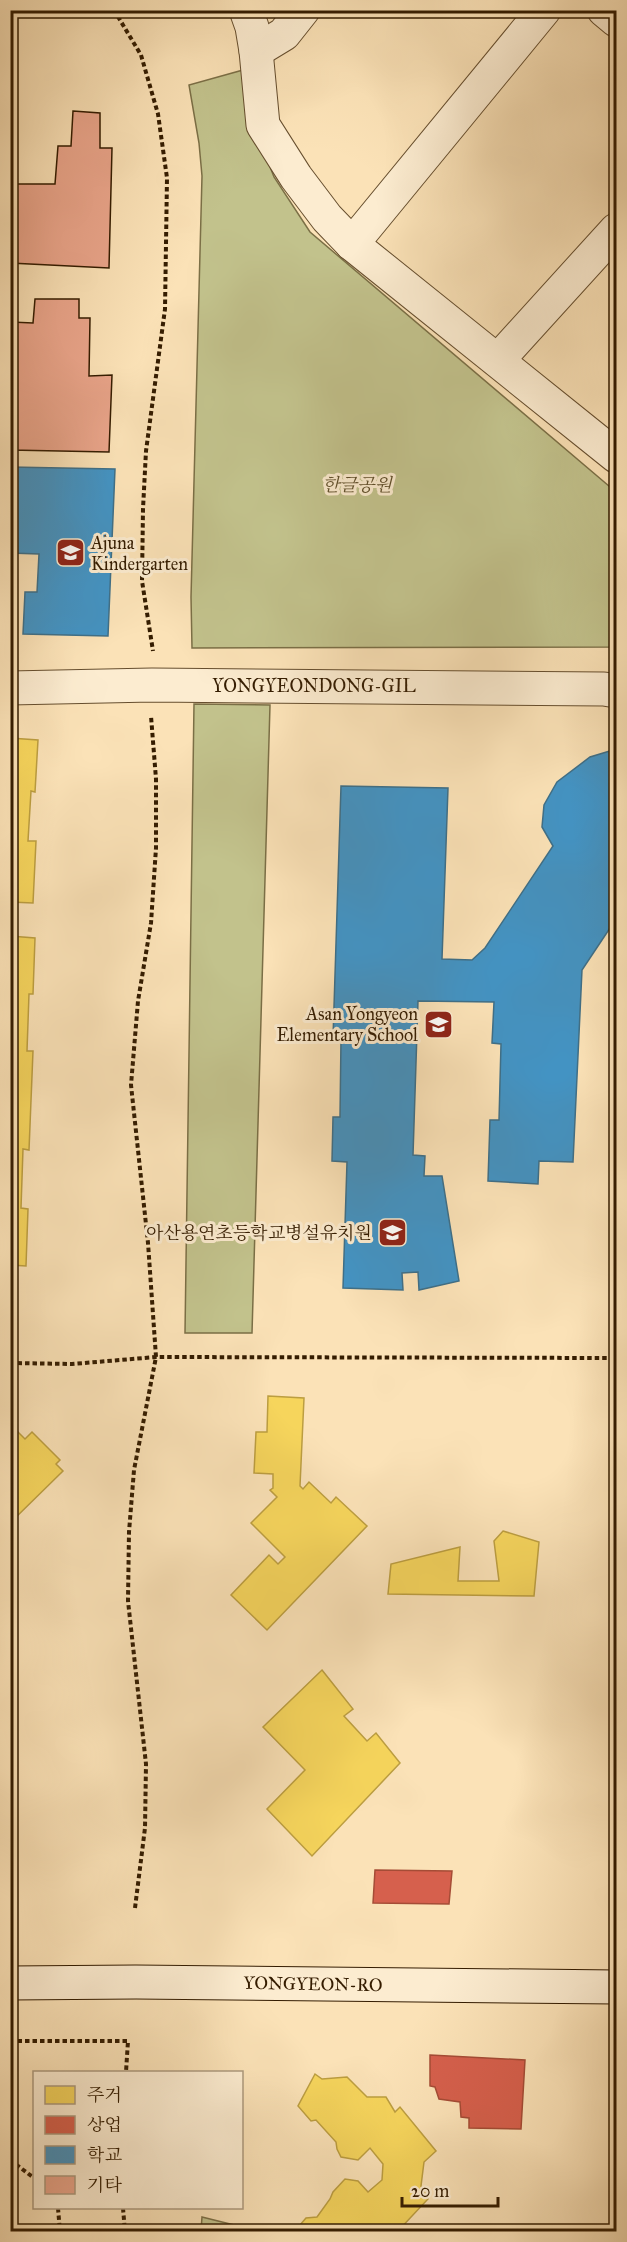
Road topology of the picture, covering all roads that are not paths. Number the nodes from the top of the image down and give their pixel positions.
1 (246, 10) edge
2 (303, 10) edge
3 (544, 10) edge
4 (604, 10) edge
5 (616, 20) edge
6 (256, 51) junction
7 (616, 230) edge
8 (352, 244) junction
9 (498, 360) junction
10 (616, 456) edge
11 (10, 688) edge
12 (616, 691) edge
13 (10, 1983) edge
14 (616, 1987) edge

1 - 6 street
2 - 6 street
3 - 8 street
4 - 5 street
6 - 8 street
7 - 9 street
8 - 9 street
9 - 10 street
11 - 12 street, YONGYEONDONG-GIL
13 - 14 street, YONGYEON-RO

